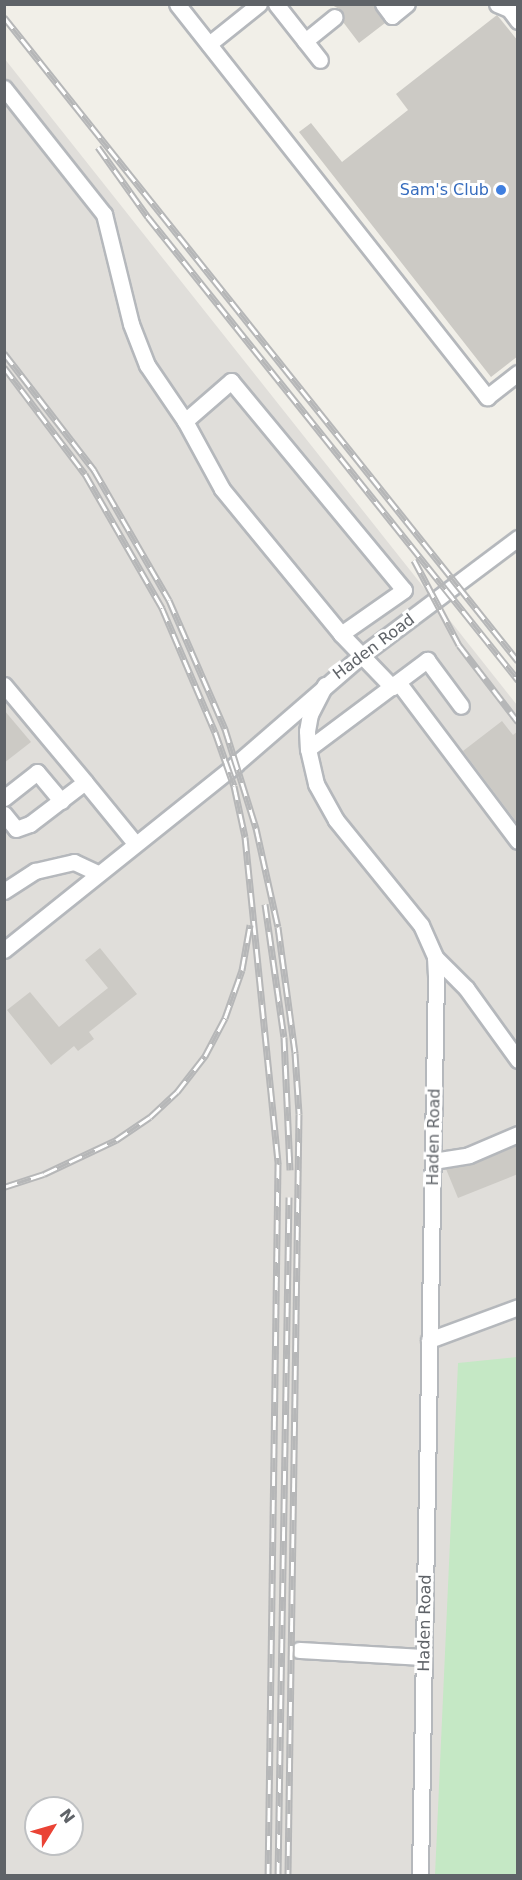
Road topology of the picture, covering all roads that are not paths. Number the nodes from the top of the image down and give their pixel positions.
1 (177, 4) edge
2 (259, 4) edge
3 (276, 4) edge
4 (383, 4) edge
5 (407, 4) edge
6 (496, 4) edge
7 (335, 17) dead end
8 (518, 21) edge
9 (305, 40) junction
10 (209, 44) junction
11 (320, 60) dead end
12 (4, 88) edge
13 (518, 373) edge
14 (185, 421) junction
15 (518, 538) edge
16 (341, 634) junction
17 (362, 655) junction
18 (4, 685) edge
19 (324, 685) junction
20 (395, 685) junction
21 (461, 706) dead end
22 (308, 749) junction
23 (85, 782) junction
24 (4, 798) edge
25 (61, 801) junction
26 (4, 814) edge
27 (518, 841) edge
28 (135, 843) junction
29 (98, 873) junction
30 (4, 891) edge
31 (4, 950) edge
32 (435, 957) junction
33 (518, 1060) edge
34 (518, 1134) edge
35 (433, 1161) junction
36 (518, 1307) edge
37 (429, 1340) junction
38 (299, 1650) dead end
39 (424, 1657) junction
40 (420, 1875) edge

1 - 10 street
2 - 10 street
3 - 9 street
4 - 5 street
6 - 8 street
7 - 9 street
9 - 11 street
10 - 13 street
12 - 14 street
14 - 16 street
14 - 16 street
15 - 17 street, Haden Road
16 - 17 street
17 - 19 street, Haden Road
17 - 20 street
18 - 23 street
19 - 22 street, Haden Road
19 - 28 street
20 - 21 street
20 - 22 street
20 - 27 street
22 - 32 street, Haden Road
23 - 25 street
23 - 28 street
24 - 25 street
25 - 26 street
28 - 29 street
29 - 30 street
29 - 31 street
32 - 33 street
32 - 35 street, Haden Road
34 - 35 street
35 - 37 street, Haden Road
36 - 37 street
37 - 39 street, Haden Road
38 - 39 street
39 - 40 street, Haden Road

